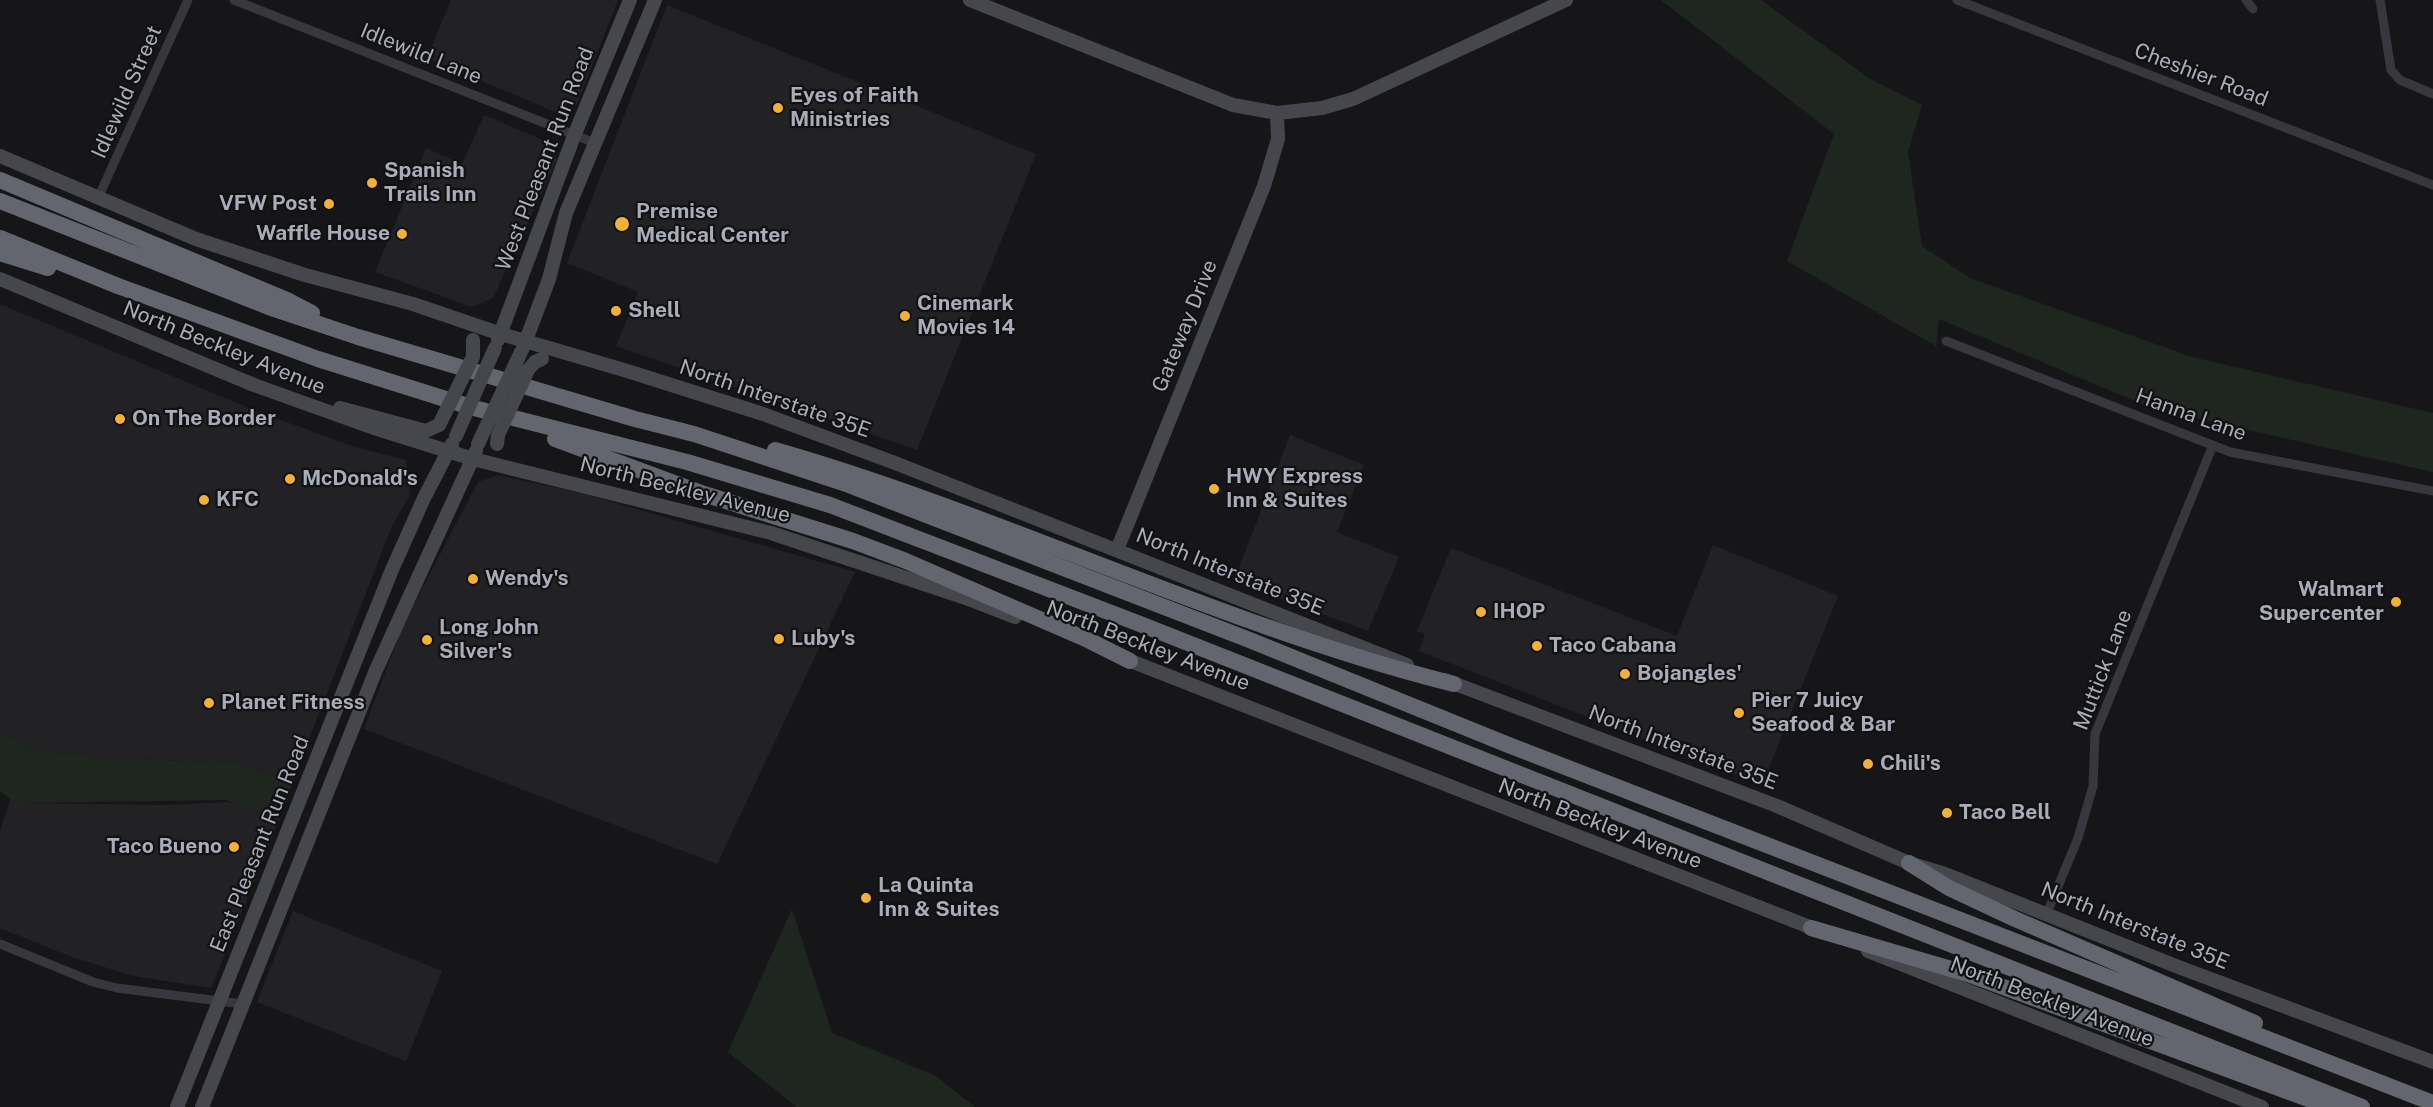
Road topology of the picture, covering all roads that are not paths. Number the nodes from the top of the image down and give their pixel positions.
1 (188, 0) edge
2 (234, 0) edge
3 (630, 0) edge
4 (655, 0) edge
5 (970, 0) edge
6 (1566, 0) edge
7 (1957, 0) edge
8 (2246, 0) edge
9 (2380, 0) edge
10 (2253, 9) dead end
11 (2433, 94) edge
12 (1277, 113) junction
13 (574, 136) junction
14 (596, 143) junction
15 (0, 156) edge
16 (0, 180) edge
17 (2433, 185) edge
18 (98, 198) junction
19 (0, 201) edge
20 (0, 238) edge
21 (0, 253) edge
22 (0, 279) edge
23 (118, 286) junction
24 (430, 310) junction
25 (501, 334) junction
26 (358, 337) junction
27 (1946, 341) dead end
28 (523, 347) junction
29 (624, 370) junction
30 (390, 382) junction
31 (314, 408) junction
32 (694, 434) junction
33 (2213, 445) junction
34 (449, 451) junction
35 (473, 459) junction
36 (515, 470) junction
37 (2433, 491) edge
38 (1117, 550) junction
39 (1130, 661) junction
40 (348, 681) junction
41 (1454, 684) junction
42 (368, 689) junction
43 (309, 778) junction
44 (329, 786) junction
45 (284, 839) junction
46 (306, 846) junction
47 (1909, 863) junction
48 (2047, 913) junction
49 (1811, 928) junction
50 (0, 944) edge
51 (220, 1000) junction
52 (243, 1004) junction
53 (2433, 1062) edge
54 (2433, 1098) edge
55 (2433, 1103) edge
56 (2356, 1105) edge
57 (177, 1107) edge
58 (202, 1107) edge
59 (2262, 1107) edge

1 - 18 street, Idlewild Street
2 - 13 street, Idlewild Lane
3 - 13 main road, West Pleasant Run Road
4 - 14 main road, West Pleasant Run Road
5 - 12 main road
6 - 12 main road
7 - 17 street, Cheshier Road
8 - 10 street
9 - 11 street
12 - 38 main road, Gateway Drive
13 - 14 street, Idlewild Lane
13 - 25 main road, West Pleasant Run Road
14 - 28 main road, West Pleasant Run Road
15 - 18 main road, North Interstate 35E
16 - 26 highway
18 - 24 main road, North Interstate 35E
19 - 26 highway
20 - 23 highway
21 - 23 highway
22 - 31 main road, North Beckley Avenue
23 - 30 highway
24 - 25 main road, North Interstate 35E
24 - 31 main road, bridge
25 - 28 main road, North Interstate 35E
25 - 34 main road, East Pleasant Run Road, bridge
26 - 32 highway
27 - 33 street, Hanna Lane
28 - 29 main road, North Interstate 35E
28 - 35 main road, East Pleasant Run Road, bridge
29 - 36 main road, bridge
29 - 38 main road, North Interstate 35E
30 - 39 highway
30 - 56 highway
31 - 34 main road, North Beckley Avenue
32 - 41 highway
32 - 55 highway
33 - 37 street, Hanna Lane
33 - 48 street, Muttick Lane
34 - 35 main road, North Beckley Avenue
34 - 40 main road, East Pleasant Run Road
35 - 36 main road, North Beckley Avenue
35 - 42 main road, East Pleasant Run Road
36 - 39 main road, North Beckley Avenue
38 - 41 main road, North Interstate 35E
39 - 49 main road, North Beckley Avenue
40 - 42 main road
40 - 43 main road, East Pleasant Run Road
41 - 47 main road, North Interstate 35E
42 - 44 main road, East Pleasant Run Road
43 - 44 main road
43 - 45 main road, East Pleasant Run Road
44 - 46 main road, East Pleasant Run Road
45 - 46 main road
45 - 51 main road, East Pleasant Run Road
46 - 52 main road, East Pleasant Run Road
47 - 48 main road, North Interstate 35E
47 - 54 highway
48 - 53 main road, North Interstate 35E
49 - 56 highway
49 - 59 main road, North Beckley Avenue
50 - 51 street
51 - 52 street
51 - 57 main road, East Pleasant Run Road
52 - 58 main road, East Pleasant Run Road

